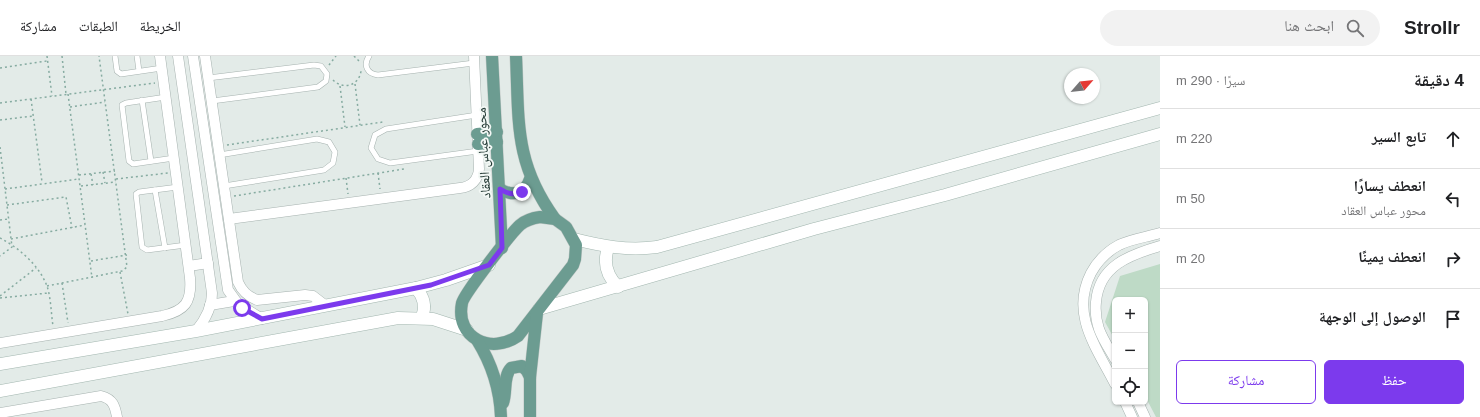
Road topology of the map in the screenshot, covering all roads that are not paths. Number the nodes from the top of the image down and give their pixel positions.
1 (115, 56) edge
2 (137, 56) edge
3 (160, 56) edge
4 (178, 56) edge
5 (193, 56) edge
6 (205, 56) edge
7 (369, 56) edge
8 (492, 56) edge
9 (516, 56) edge
10 (474, 60) edge
11 (162, 68) junction
12 (140, 71) junction
13 (208, 78) junction
14 (164, 83) junction
15 (182, 83) junction
16 (166, 97) junction
17 (142, 100) junction
18 (212, 101) junction
19 (1160, 108) edge
20 (477, 115) junction
21 (1160, 134) edge
22 (497, 137) junction
23 (478, 143) junction
24 (219, 150) junction
25 (174, 158) junction
26 (151, 161) junction
27 (194, 169) junction
28 (176, 172) junction
29 (530, 179) junction
30 (178, 186) junction
31 (224, 186) junction
32 (500, 189) junction
33 (155, 190) junction
34 (229, 219) junction
35 (554, 219) junction
36 (1160, 233) edge
37 (574, 238) junction
38 (186, 245) junction
39 (233, 246) junction
40 (1160, 246) edge
41 (164, 248) junction
42 (502, 248) junction
43 (608, 248) junction
44 (208, 263) junction
45 (224, 263) junction
46 (489, 265) junction
47 (189, 266) junction
48 (226, 275) junction
49 (210, 277) junction
50 (618, 287) junction
51 (416, 288) junction
52 (234, 300) junction
53 (210, 306) junction
54 (326, 306) junction
55 (538, 310) junction
56 (422, 317) junction
57 (262, 319) junction
58 (467, 330) junction
59 (196, 331) junction
60 (478, 340) junction
61 (0, 343) edge
62 (1112, 354) edge
63 (0, 364) edge
64 (530, 377) junction
65 (1112, 378) edge
66 (0, 391) edge
67 (1126, 405) edge
68 (1139, 405) edge
69 (501, 412) edge
70 (0, 413) edge
71 (117, 417) edge
72 (530, 417) edge
73 (1132, 417) edge
74 (1145, 417) edge

1 - 12 lane
2 - 12 lane
3 - 11 street
4 - 15 street
5 - 45 street
6 - 13 street
7 - 10 lane
8 - 22 main road, محور عباس العقاد
9 - 29 main road
10 - 20 street
11 - 12 lane
11 - 14 street
13 - 18 street
13 - 18 lane
14 - 15 street
14 - 16 street
15 - 27 street
16 - 17 lane
16 - 25 street
17 - 26 lane
17 - 26 lane
18 - 24 street
19 - 43 main road
20 - 23 street
20 - 23 lane
21 - 50 main road
22 - 23 main road
22 - 32 main road, محور عباس العقاد
23 - 34 street
24 - 31 street
24 - 31 lane
25 - 26 lane
25 - 28 street
27 - 28 street
27 - 44 street
28 - 30 street
29 - 32 main road
29 - 35 main road
30 - 33 lane
30 - 38 street
31 - 34 street
32 - 42 main road, محور عباس العقاد
33 - 41 lane
33 - 41 lane
34 - 39 street
35 - 37 main road
35 - 42 main road
36 - 65 street
37 - 43 main road
37 - 55 main road
38 - 41 lane
38 - 47 street
39 - 45 street
39 - 54 street
40 - 62 street
42 - 46 main road
43 - 50 main road
44 - 47 street
44 - 49 street
45 - 48 street
46 - 51 main road
46 - 58 main road
47 - 61 street
48 - 49 street
48 - 52 street
49 - 53 street
50 - 55 main road
51 - 54 main road
51 - 56 main road
52 - 53 street
52 - 57 street
53 - 59 street
54 - 57 main road
55 - 60 main road
55 - 64 main road
56 - 58 main road
56 - 66 main road
57 - 59 main road
58 - 60 main road
59 - 63 main road
60 - 69 main road
64 - 69 main road
64 - 72 main road
67 - 73 street
68 - 74 street
70 - 71 street

